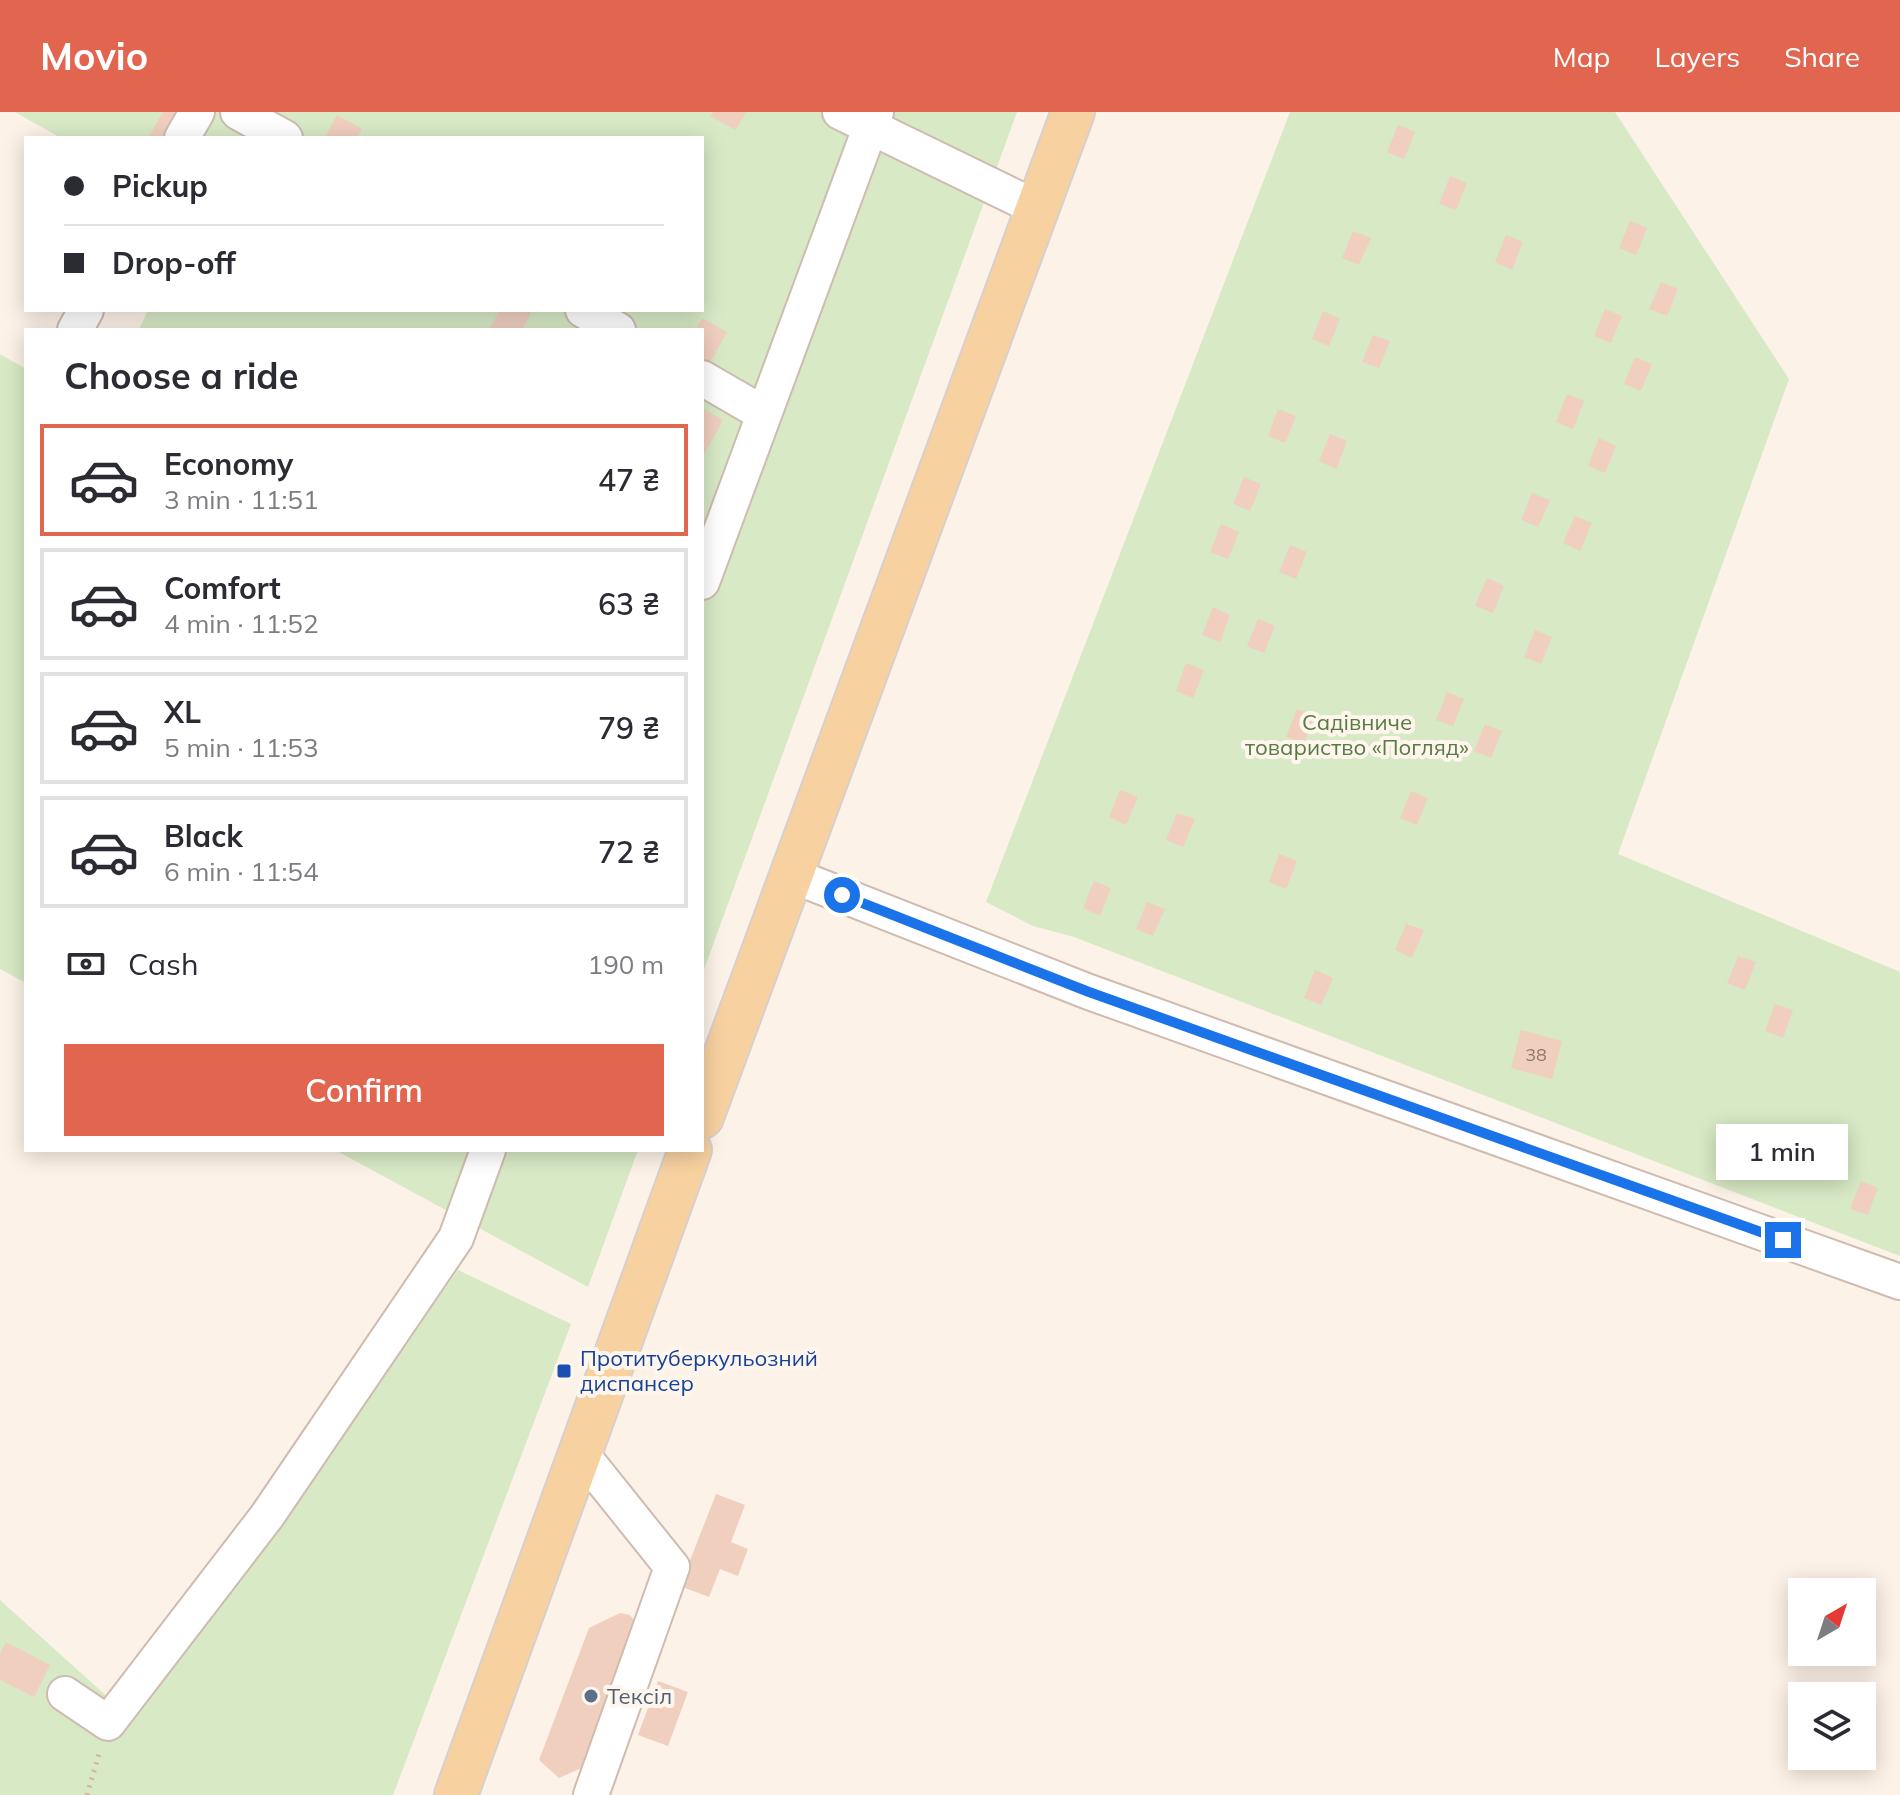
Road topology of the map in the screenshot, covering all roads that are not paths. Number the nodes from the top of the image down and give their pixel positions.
1 (197, 112) edge
2 (238, 112) edge
3 (1073, 112) edge
4 (862, 117) edge
5 (183, 136) edge
6 (281, 136) edge
7 (1037, 208) junction
8 (586, 312) edge
9 (614, 328) edge
10 (704, 379) edge
11 (764, 414) junction
12 (704, 577) edge
13 (791, 875) junction
14 (704, 1112) edge
15 (487, 1152) edge
16 (689, 1152) edge
17 (1900, 1282) edge
18 (579, 1451) junction
19 (65, 1694) dead end
20 (456, 1795) edge
21 (591, 1795) edge

1 - 5 street
2 - 6 street
3 - 7 main road
4 - 7 street
4 - 11 street
7 - 13 main road
8 - 9 street
10 - 11 street
11 - 12 street
13 - 14 main road
13 - 17 street
15 - 19 street
16 - 18 main road
18 - 20 main road
18 - 21 street

